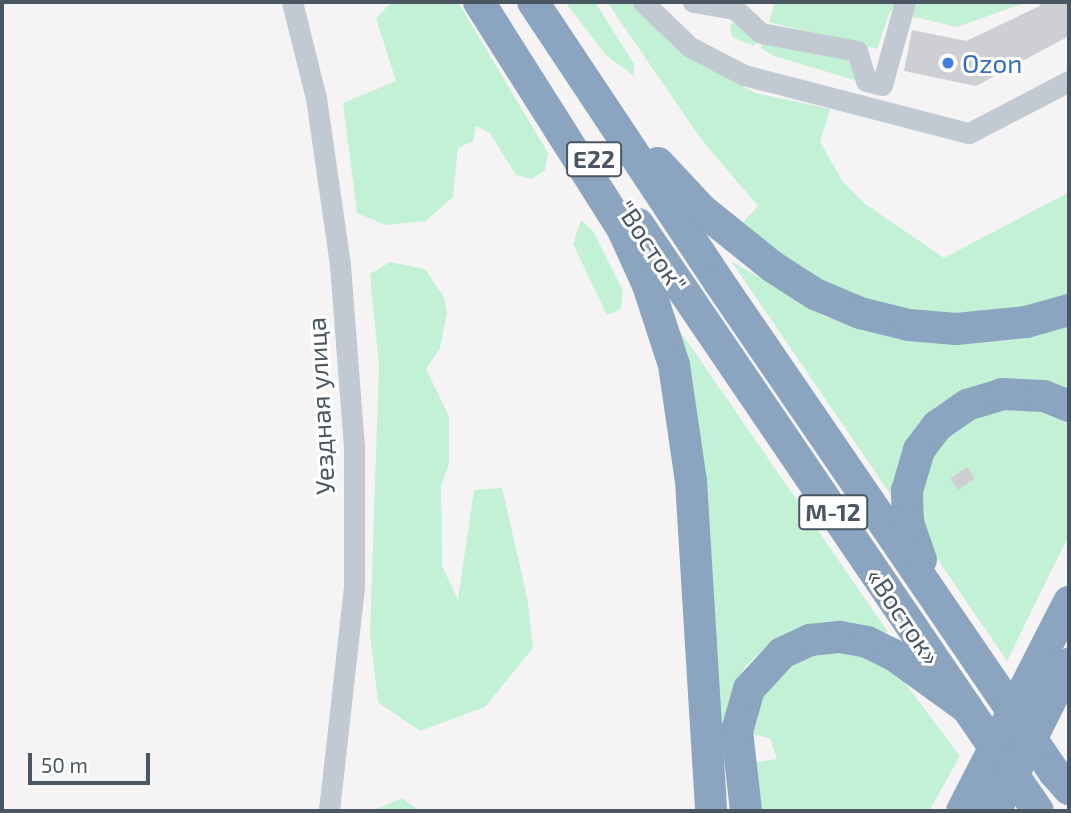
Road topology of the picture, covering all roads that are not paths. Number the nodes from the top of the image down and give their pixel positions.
1 (292, 2) edge
2 (479, 2) edge
3 (490, 2) edge
4 (533, 2) edge
5 (544, 2) edge
6 (643, 2) edge
7 (693, 2) edge
8 (905, 2) edge
9 (1069, 81) edge
10 (1069, 310) edge
11 (698, 316) joint
12 (1069, 406) edge
13 (1069, 584) edge
14 (1069, 602) edge
15 (976, 659) junction
16 (1055, 662) edge
17 (1061, 685) edge
18 (967, 708) junction
19 (979, 779) junction
20 (1069, 789) edge
21 (329, 811) edge
22 (711, 811) edge
23 (746, 811) edge
24 (952, 811) edge
25 (962, 811) edge
26 (995, 811) edge
27 (1038, 811) edge

1 - 21 street, Уездная улица
2 - 22 highway
3 - 11 highway, "Восток" / E22
4 - 15 highway
5 - 10 highway
6 - 9 street
7 - 8 street
11 - 18 highway, «Восток» / М-12
12 - 15 highway
13 - 16 highway
14 - 16 highway
15 - 20 highway
16 - 17 highway
16 - 19 highway
17 - 26 highway
18 - 23 highway
18 - 27 highway, «Восток»
19 - 24 highway
19 - 25 highway

